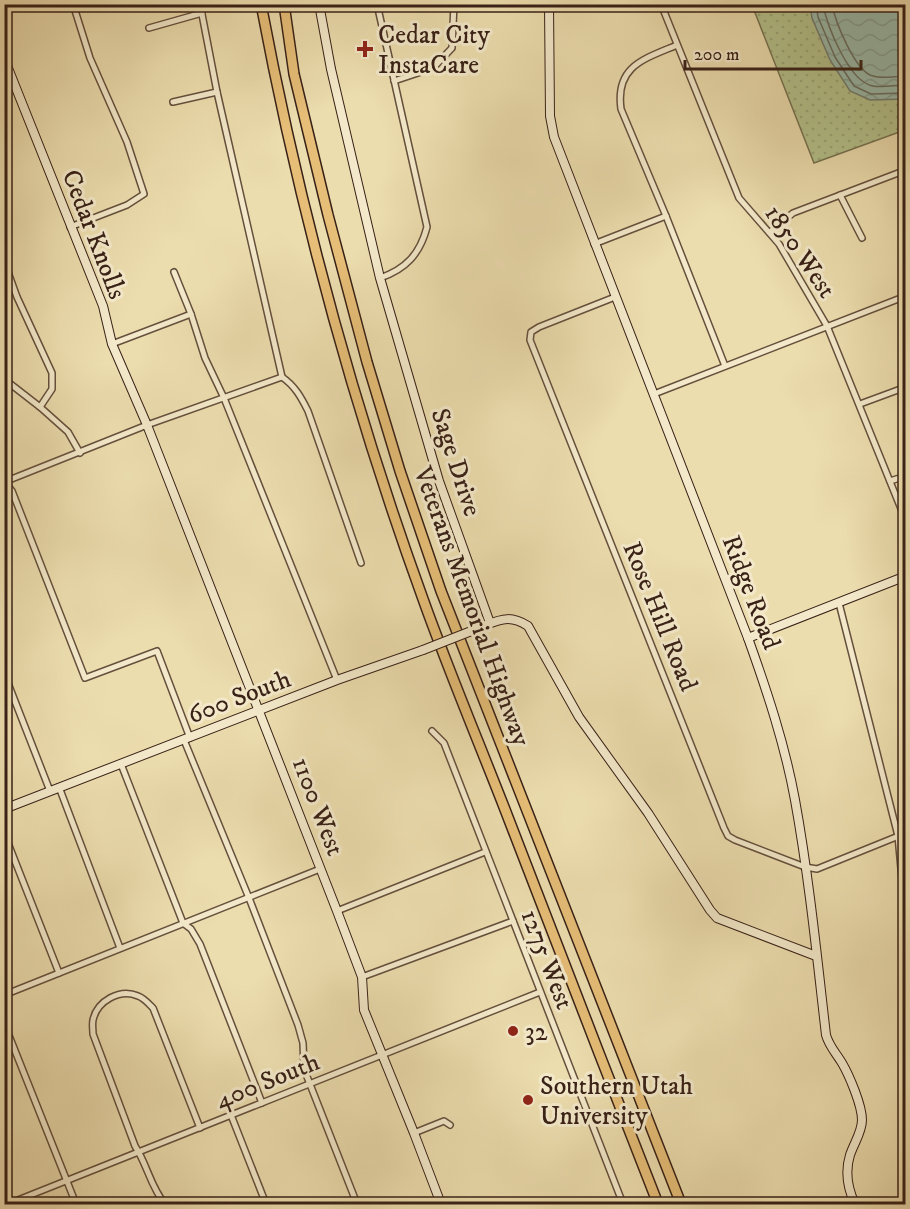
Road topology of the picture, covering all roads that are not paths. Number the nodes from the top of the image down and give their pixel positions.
1 (73, 4) edge
2 (200, 4) edge
3 (261, 4) edge
4 (284, 4) edge
5 (319, 4) edge
6 (377, 4) edge
7 (454, 4) edge
8 (549, 4) edge
9 (661, 4) edge
10 (202, 13) junction
11 (149, 28) dead end
12 (677, 45) junction
13 (4, 58) edge
14 (394, 81) junction
15 (217, 92) junction
16 (173, 102) dead end
17 (906, 170) edge
18 (840, 195) junction
19 (666, 216) junction
20 (70, 227) junction
21 (770, 232) junction
22 (862, 238) dead end
23 (594, 244) junction
24 (4, 261) edge
25 (174, 272) dead end
26 (380, 278) junction
27 (906, 296) edge
28 (615, 297) junction
29 (191, 314) junction
30 (827, 326) junction
31 (112, 344) junction
32 (725, 366) junction
33 (282, 377) junction
34 (4, 379) edge
35 (906, 387) edge
36 (654, 394) junction
37 (224, 398) junction
38 (860, 405) junction
39 (40, 406) junction
40 (147, 426) junction
41 (80, 453) junction
42 (906, 476) edge
43 (5, 482) edge
44 (890, 482) junction
45 (906, 521) edge
46 (361, 563) dead end
47 (906, 576) edge
48 (839, 603) junction
49 (490, 623) junction
50 (748, 638) junction
51 (4, 673) edge
52 (337, 680) junction
53 (259, 711) junction
54 (432, 730) dead end
55 (187, 739) junction
56 (121, 764) junction
57 (59, 787) junction
58 (50, 791) junction
59 (4, 809) edge
60 (4, 833) edge
61 (906, 833) edge
62 (898, 836) junction
63 (485, 852) junction
64 (805, 867) junction
65 (320, 869) junction
66 (249, 898) junction
67 (338, 911) junction
68 (513, 921) junction
69 (183, 923) junction
70 (906, 923) edge
71 (120, 948) junction
72 (816, 956) junction
73 (59, 973) junction
74 (362, 977) junction
75 (540, 992) junction
76 (4, 995) edge
77 (4, 1023) edge
78 (383, 1054) junction
79 (309, 1084) junction
80 (262, 1103) junction
81 (231, 1116) junction
82 (450, 1125) dead end
83 (200, 1128) junction
84 (414, 1133) junction
85 (139, 1152) junction
86 (67, 1181) junction
87 (8, 1204) edge
88 (76, 1204) edge
89 (165, 1204) edge
90 (266, 1204) edge
91 (357, 1204) edge
92 (441, 1204) edge
93 (623, 1204) edge
94 (658, 1204) edge
95 (681, 1204) edge
96 (855, 1204) edge

1 - 20 street
2 - 10 street
3 - 94 highway, Veterans Memorial Highway
4 - 95 highway, Veterans Memorial Highway
5 - 26 street, Sage Drive
6 - 14 street
7 - 14 street
8 - 23 street, Ridge Road
9 - 12 street, 1850 West
10 - 11 street
10 - 15 street
12 - 19 street
12 - 21 street, 1850 West
13 - 20 street, Cedar Knolls
14 - 26 street
15 - 16 street
15 - 33 street
17 - 18 street
18 - 21 street
18 - 22 street
19 - 23 street
19 - 32 street
20 - 31 street, Cedar Knolls
21 - 30 street, 1850 West
23 - 28 street, Ridge Road
24 - 39 street
25 - 29 street
26 - 49 street, Sage Drive
27 - 30 street
28 - 36 street, Ridge Road
28 - 64 street, Rose Hill Road
29 - 31 street
29 - 37 street
30 - 32 street
30 - 38 street, 1850 West
31 - 40 street, Cedar Knolls
32 - 36 street
33 - 37 street
33 - 46 street
34 - 39 street
35 - 38 street
36 - 50 street, Ridge Road
37 - 40 street
37 - 52 street
38 - 44 street, 1850 West
39 - 41 street
40 - 41 street
40 - 53 street, 1100 West
41 - 43 street
42 - 44 street
43 - 55 street
44 - 45 street, 1850 West
47 - 48 street
48 - 50 street
48 - 62 street
49 - 52 street, 600 South, bridge
49 - 72 street
50 - 64 street, Ridge Road
51 - 58 street
52 - 53 street, 600 South
53 - 55 street, 600 South
53 - 65 street, 1100 West
54 - 63 street, 1275 West
55 - 56 street, 600 South
55 - 66 street
56 - 57 street, 600 South
56 - 69 street
57 - 58 street, 600 South
57 - 71 street
58 - 59 street, 600 South
60 - 73 street
61 - 62 street
62 - 64 street
62 - 70 street
63 - 67 street
63 - 68 street, 1275 West
64 - 72 street, Ridge Road
65 - 66 street
65 - 67 street, 1100 West
66 - 69 street
66 - 79 street
67 - 74 street, 1100 West
68 - 74 street
68 - 75 street, 1275 West
69 - 71 street
69 - 80 street
71 - 73 street
72 - 96 street, Ridge Road
73 - 76 street
74 - 78 street, 1100 West
75 - 78 street, 400 South
75 - 93 street, 1275 West
77 - 86 street
78 - 79 street, 400 South
78 - 84 street, 1100 West
79 - 80 street, 400 South
79 - 91 street
80 - 81 street, 400 South
81 - 83 street, 400 South
81 - 90 street
82 - 84 street
83 - 85 street, 400 South
83 - 85 street
84 - 92 street, 1100 West
85 - 86 street, 400 South
85 - 89 street
86 - 87 street, 400 South
86 - 88 street

